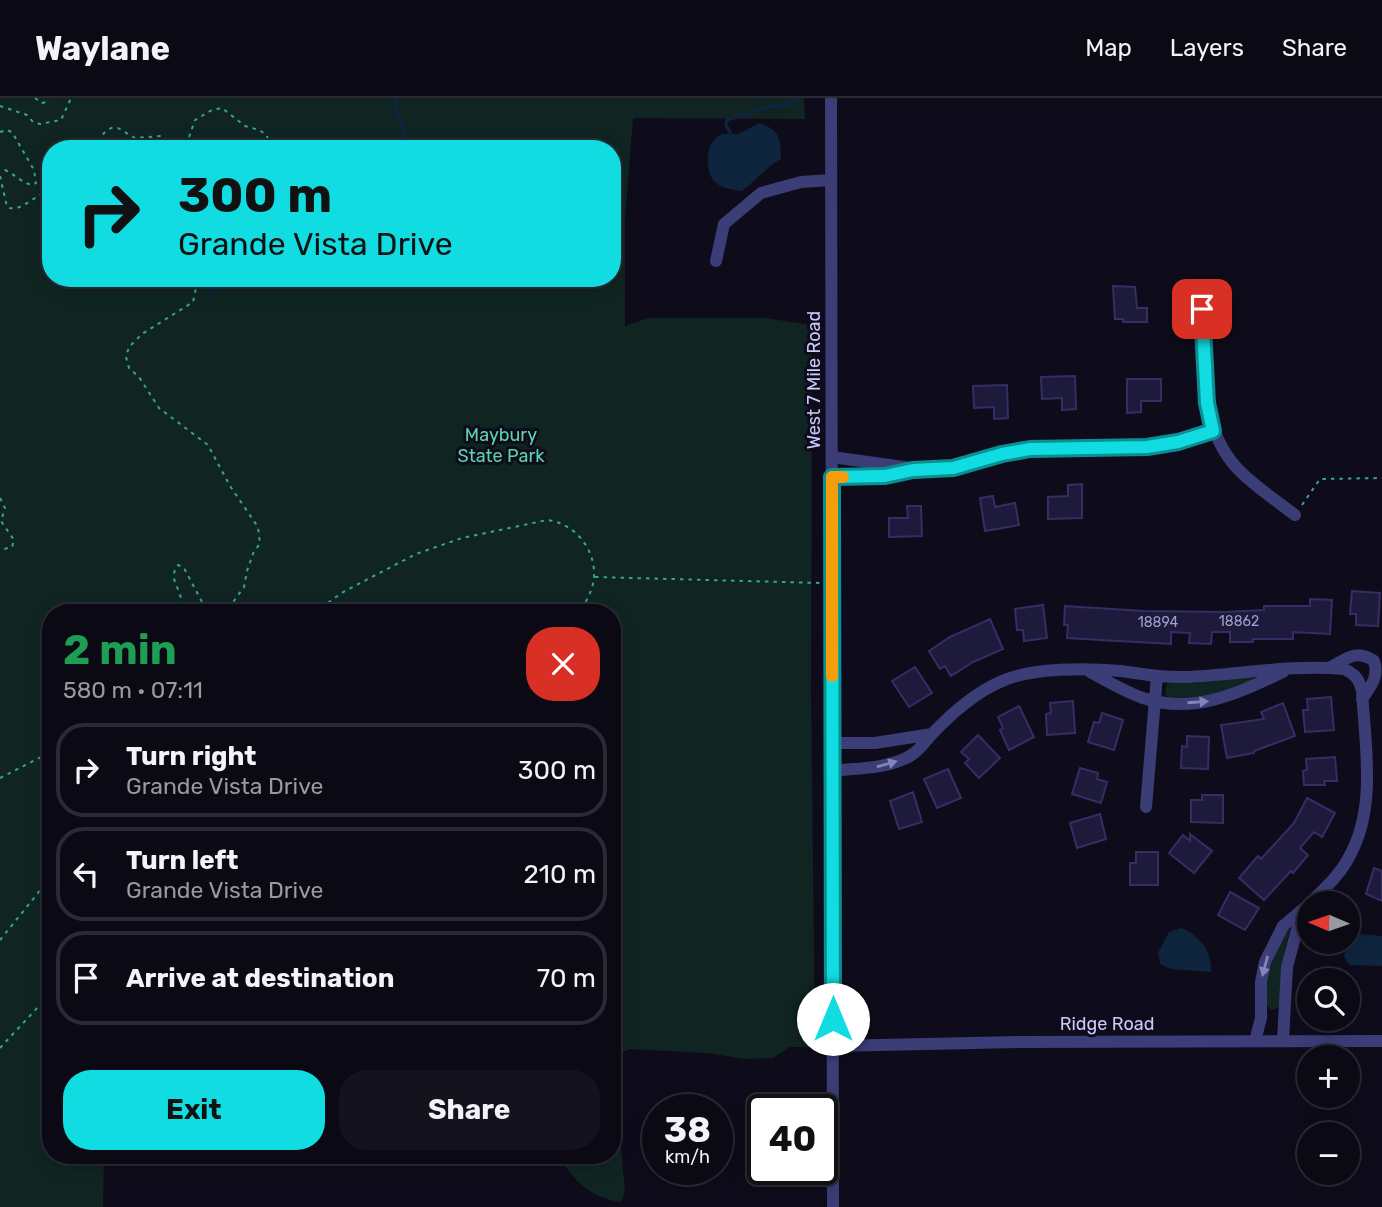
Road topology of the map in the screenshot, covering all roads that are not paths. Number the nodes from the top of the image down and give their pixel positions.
1 (831, 98) edge
2 (831, 180) junction
3 (716, 261) dead end
4 (1202, 309) dead end
5 (1213, 431) junction
6 (832, 457) junction
7 (913, 470) junction
8 (832, 477) junction
9 (1295, 514) road end
10 (1331, 668) junction
11 (1286, 670) junction
12 (1088, 671) junction
13 (1157, 676) junction
14 (1362, 699) junction
15 (1155, 700) junction
16 (932, 734) junction
17 (832, 743) junction
18 (832, 771) junction
19 (1146, 807) dead end
20 (1320, 891) edge
21 (1297, 914) edge
22 (1297, 936) edge
23 (1255, 1041) junction
24 (1283, 1041) junction
25 (1382, 1041) edge
26 (833, 1046) junction
27 (833, 1207) edge

1 - 2 street, West 7 Mile Road
2 - 3 street
2 - 6 street, West 7 Mile Road
4 - 5 street
5 - 7 street
5 - 9 street
6 - 7 street
6 - 8 street, West 7 Mile Road
7 - 8 street
8 - 17 street, West 7 Mile Road
10 - 11 street
10 - 14 street
10 - 14 street
11 - 13 street
15 -> 11 street
12 - 13 street
12 - 15 street
12 - 16 street
13 - 15 street
14 - 20 street
15 - 19 street
16 - 17 street
18 -> 16 street
17 - 18 street, West 7 Mile Road
18 - 26 street, West 7 Mile Road
21 -> 23 street
22 - 24 street
23 - 24 street, Ridge Road
23 - 26 street, Ridge Road
24 - 25 street, Ridge Road
26 - 27 street, West 7 Mile Road

